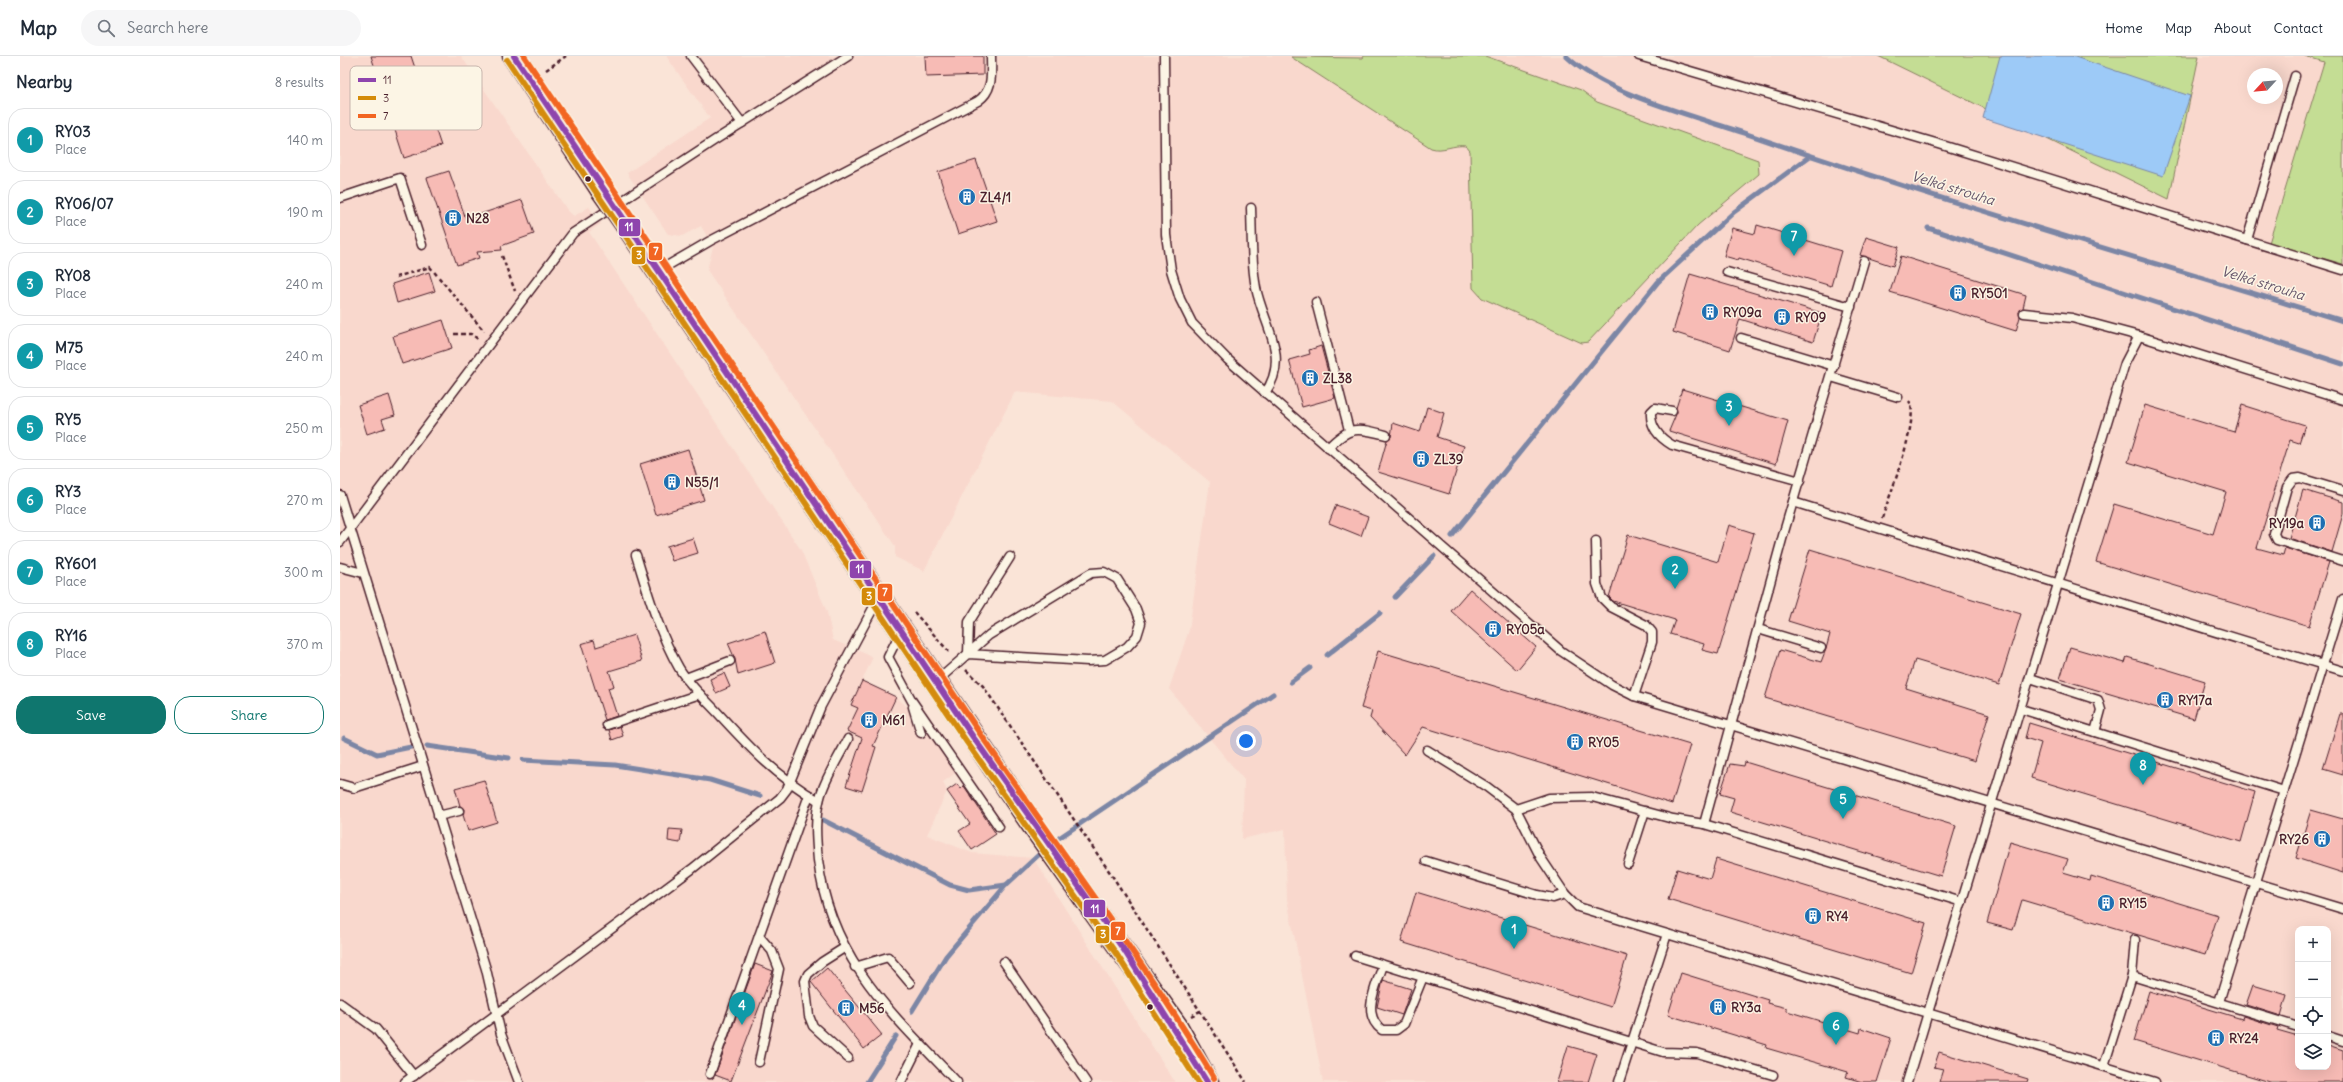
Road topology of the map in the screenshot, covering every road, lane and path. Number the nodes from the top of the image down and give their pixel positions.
1 (514, 56) edge
2 (566, 56) edge
3 (691, 56) edge
4 (848, 56) edge
5 (991, 56) edge
6 (1164, 56) edge
7 (1639, 56) edge
8 (2295, 76) dead end
9 (531, 81) junction
10 (742, 124) junction
11 (340, 198) edge
12 (1251, 208) dead end
13 (2247, 240) junction
14 (422, 245) dead end
15 (502, 256) dead end
16 (1864, 261) dead end
17 (2343, 270) edge
18 (658, 271) junction
19 (1727, 272) dead end
20 (396, 277) dead end
21 (522, 298) junction
22 (1316, 302) dead end
23 (1851, 307) junction
24 (2024, 313) dead end
25 (454, 334) dead end
26 (2139, 336) junction
27 (1740, 338) dead end
28 (489, 342) junction
29 (1834, 366) junction
30 (1831, 377) junction
31 (1265, 392) junction
32 (1898, 397) joint
33 (2343, 400) edge
34 (1672, 412) dead end
35 (1349, 430) junction
36 (1386, 435) dead end
37 (1328, 448) junction
38 (1800, 481) junction
39 (2343, 491) edge
40 (340, 495) edge
41 (1793, 502) junction
42 (342, 511) edge
43 (1879, 528) junction
44 (350, 529) junction
45 (1596, 541) dead end
46 (340, 542) edge
47 (636, 555) dead end
48 (1010, 556) dead end
49 (2343, 561) edge
50 (340, 567) edge
51 (363, 573) junction
52 (2059, 584) junction
53 (879, 597) junction
54 (2343, 598) edge
55 (908, 607) dead end
56 (1758, 629) junction
57 (901, 631) junction
58 (1821, 648) dead end
59 (968, 654) junction
60 (730, 661) dead end
61 (959, 662) junction
62 (2323, 664) junction
63 (2343, 671) edge
64 (686, 678) junction
65 (2030, 678) junction
66 (936, 682) junction
67 (700, 694) junction
68 (1634, 696) junction
69 (912, 701) junction
70 (2021, 709) junction
71 (1732, 724) junction
72 (606, 725) dead end
73 (2095, 732) junction
74 (920, 733) dead end
75 (848, 739) dead end
76 (1427, 750) dead end
77 (423, 766) junction
78 (789, 783) junction
79 (340, 784) edge
80 (2284, 791) junction
81 (809, 795) junction
82 (819, 801) junction
83 (1992, 803) junction
84 (1516, 809) junction
85 (459, 810) dead end
86 (1645, 811) junction
87 (438, 816) junction
88 (1704, 824) junction
89 (999, 827) dead end
90 (1426, 861) dead end
91 (1628, 864) dead end
92 (2256, 883) junction
93 (1565, 894) junction
94 (1962, 902) junction
95 (2343, 909) edge
96 (1667, 934) junction
97 (759, 936) junction
98 (2135, 940) dead end
99 (844, 948) junction
100 (1355, 956) dead end
101 (1004, 962) dead end
102 (1383, 965) junction
103 (855, 966) junction
104 (2132, 976) junction
105 (1423, 977) junction
106 (910, 983) dead end
107 (2219, 1002) junction
108 (340, 1003) edge
109 (1928, 1013) junction
110 (497, 1014) junction
111 (2295, 1026) edge
112 (2331, 1037) edge
113 (2343, 1041) edge
114 (1632, 1042) junction
115 (920, 1044) junction
116 (848, 1058) dead end
117 (759, 1062) dead end
118 (2104, 1066) junction
119 (710, 1074) dead end
120 (1774, 1075) dead end
121 (414, 1076) junction
122 (405, 1082) edge
123 (519, 1082) edge
124 (901, 1082) edge
125 (957, 1082) edge
126 (1086, 1082) edge
127 (1207, 1082) edge
128 (1246, 1082) edge
129 (1619, 1082) edge
130 (1908, 1082) edge
131 (2155, 1082) edge

1 - 9 main road
2 - 9 path
3 - 10 lane
4 - 10 lane
5 - 18 lane
6 - 31 lane
7 - 13 lane
8 - 13 lane
9 - 18 main road, bridge
10 - 21 lane
11 - 14 lane
12 - 31 lane
13 - 17 lane
15 - 21 path
16 - 23 lane
18 - 53 main road
19 - 23 lane
20 - 28 path
21 - 28 lane
22 - 35 lane
23 - 29 lane
24 - 26 lane
25 - 28 path
26 - 33 lane
26 - 52 lane
27 - 29 lane
28 - 44 lane
29 - 30 lane
30 - 32 lane
30 - 38 lane
31 - 37 lane
32 - 43 path
34 - 38 lane
35 - 36 lane
35 - 37 lane
37 - 68 lane
38 - 41 lane
39 - 49 lane
40 - 42 lane
41 - 43 lane
41 - 56 lane
42 - 44 lane
43 - 52 lane
44 - 46 lane
44 - 51 lane
45 - 68 lane
47 - 64 lane
48 - 59 lane
50 - 51 lane
51 - 77 lane
52 - 62 lane
52 - 65 lane
53 - 57 main road
53 - 78 lane
54 - 62 lane
55 - 61 path
56 - 58 lane
56 - 71 lane
57 - 66 main road
57 - 69 lane
59 - 59 lane
59 - 61 lane
60 - 64 lane
61 - 66 lane
61 - 128 path
62 - 63 lane
62 - 80 lane
64 - 67 lane
65 - 70 lane
65 - 73 lane
66 - 127 main road
67 - 72 lane
67 - 78 lane
68 - 71 lane
69 - 74 lane
69 - 89 lane
70 - 73 lane
70 - 83 lane
71 - 83 lane
71 - 88 lane
73 - 80 lane
75 - 82 lane
76 - 84 lane
77 - 79 lane
77 - 87 lane
78 - 81 lane
78 - 110 lane
80 - 92 lane
81 - 82 lane
81 - 97 lane
82 - 99 lane
83 - 92 lane
83 - 94 lane
84 - 86 lane
84 - 93 lane
85 - 87 lane
86 - 88 lane
86 - 91 lane
87 - 110 lane
88 - 94 lane
90 - 93 lane
92 - 95 lane
92 - 107 lane
93 - 96 lane
94 - 109 lane
96 - 109 lane
96 - 114 lane
97 - 117 lane
97 - 119 lane
98 - 104 lane
99 - 103 lane
99 - 116 lane
100 - 102 lane
101 - 126 lane
102 - 105 lane
102 - 105 lane
103 - 106 lane
103 - 115 lane
104 - 107 lane
104 - 118 lane
105 - 114 lane
107 - 111 lane
108 - 121 lane
109 - 118 lane
109 - 130 lane
110 - 121 lane
110 - 123 lane
112 - 113 lane
114 - 120 lane
114 - 129 lane
115 - 124 lane
115 - 125 lane
118 - 131 lane
121 - 122 lane

